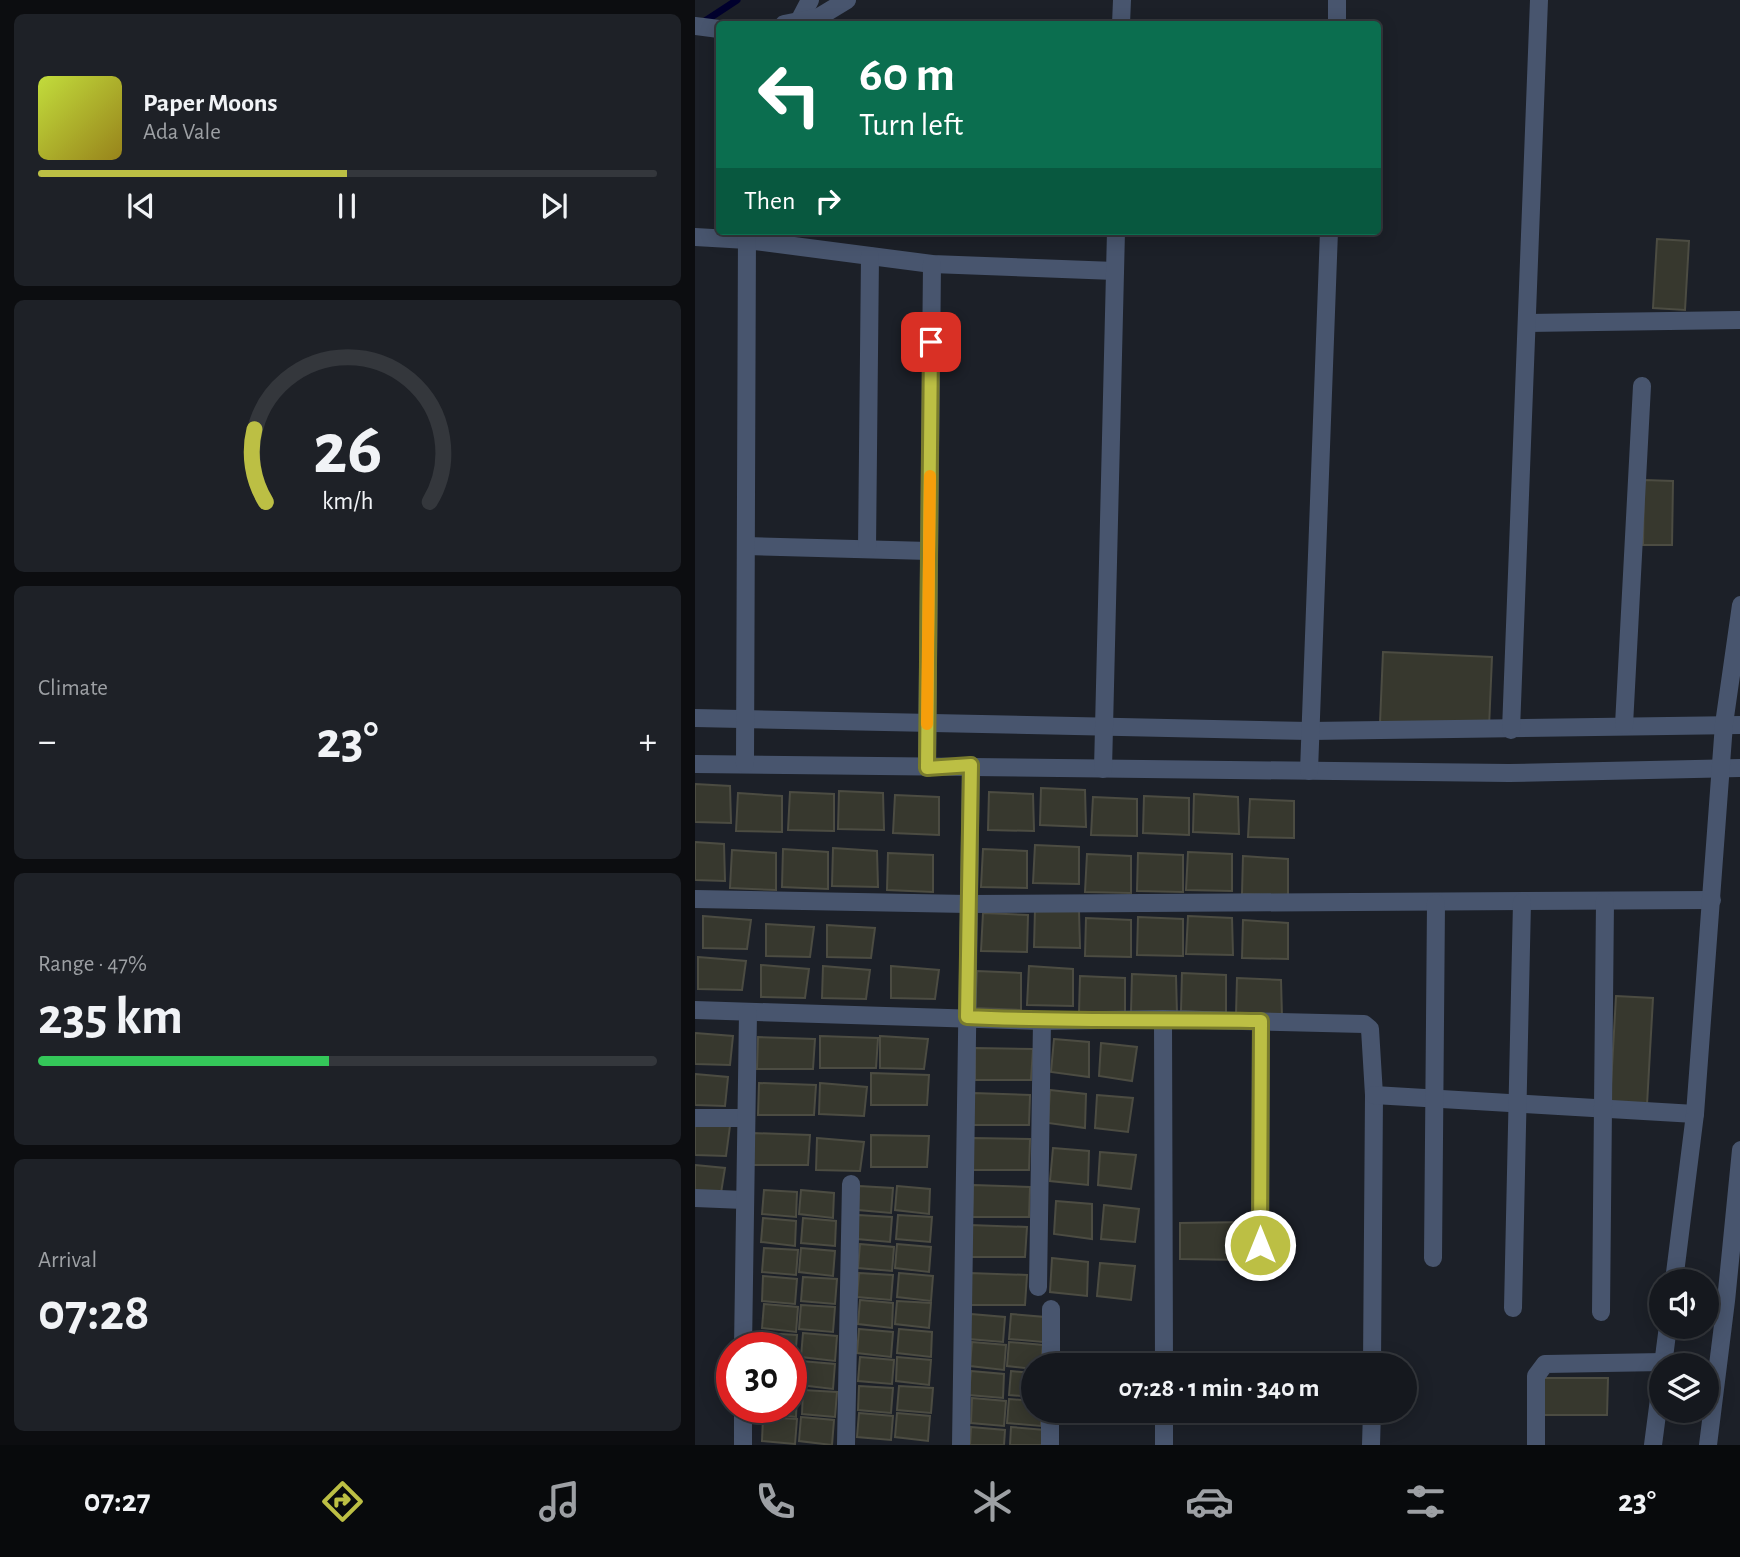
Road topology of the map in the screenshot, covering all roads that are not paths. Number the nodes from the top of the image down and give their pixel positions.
1 (809, 0) edge
2 (847, 0) edge
3 (1122, 0) edge
4 (1337, 0) edge
5 (1539, 0) edge
6 (793, 21) edge
7 (801, 21) edge
8 (1121, 21) edge
9 (1337, 21) edge
10 (695, 26) edge
11 (716, 29) edge
12 (1116, 235) edge
13 (1329, 235) edge
14 (747, 236) edge
15 (695, 237) edge
16 (870, 256) junction
17 (932, 264) junction
18 (1115, 271) junction
19 (1740, 320) edge
20 (1527, 323) junction
21 (1642, 386) dead end
22 (746, 545) junction
23 (867, 549) junction
24 (929, 551) junction
25 (1740, 605) edge
26 (695, 718) edge
27 (746, 718) junction
28 (927, 723) junction
29 (1732, 724) edge
30 (1624, 725) junction
31 (1104, 726) junction
32 (1310, 730) junction
33 (1511, 730) junction
34 (695, 764) edge
35 (745, 764) junction
36 (971, 765) junction
37 (1731, 767) edge
38 (927, 768) junction
39 (1103, 769) junction
40 (1309, 771) junction
41 (695, 900) edge
42 (1712, 900) junction
43 (1605, 901) junction
44 (1522, 902) junction
45 (1436, 903) junction
46 (968, 904) junction
47 (695, 1010) edge
48 (748, 1013) junction
49 (967, 1017) junction
50 (1163, 1019) junction
51 (1043, 1021) junction
52 (1261, 1021) junction
53 (1374, 1095) junction
54 (1436, 1099) junction
55 (1518, 1104) junction
56 (1602, 1108) junction
57 (1695, 1114) junction
58 (695, 1118) edge
59 (745, 1118) junction
60 (1740, 1150) edge
61 (851, 1184) dead end
62 (695, 1198) edge
63 (745, 1200) junction
64 (1260, 1245) dead end
65 (1433, 1258) dead end
66 (1676, 1269) edge
67 (1038, 1287) dead end
68 (1513, 1308) dead end
69 (1051, 1309) dead end
70 (1601, 1312) dead end
71 (743, 1332) edge
72 (1050, 1353) edge
73 (1164, 1353) edge
74 (1372, 1353) edge
75 (1649, 1363) edge
76 (743, 1423) edge
77 (1050, 1423) edge
78 (1164, 1423) edge
79 (1372, 1423) edge
80 (1656, 1423) edge
81 (743, 1445) edge
82 (846, 1445) edge
83 (960, 1445) edge
84 (1050, 1445) edge
85 (1164, 1445) edge
86 (1371, 1445) edge
87 (1536, 1445) edge
88 (1653, 1445) edge
89 (1708, 1445) edge

1 - 6 street
2 - 7 street
3 - 8 street
4 - 9 street
5 - 20 street
10 - 11 street
12 - 18 street
13 - 32 street
14 - 15 street
14 - 16 street
14 - 22 street
16 - 17 street
16 - 23 street
17 - 18 street
17 - 24 street
18 - 31 street
19 - 20 street
20 - 33 street
21 - 30 street
22 - 23 street
22 - 27 street
23 - 24 street
24 - 28 street
25 - 29 street
26 - 27 street
27 - 28 street
27 - 35 street
28 - 31 street
28 - 38 street
29 - 30 street
29 - 37 street
30 - 33 street
31 - 32 street
31 - 39 street
32 - 33 street
32 - 40 street
34 - 35 street
35 - 38 street
36 - 38 street
36 - 39 street
36 - 46 street
37 - 40 street
37 - 42 street
39 - 40 street
41 - 46 street
42 - 43 street
42 - 57 street
43 - 44 street
43 - 56 street
44 - 45 street
44 - 55 street
45 - 46 street
45 - 54 street
46 - 49 street
47 - 48 street
48 - 49 street
48 - 59 street
49 - 51 street
49 - 83 street
50 - 51 street
50 - 52 street
50 - 73 street
51 - 67 street
52 - 53 street
52 - 64 street
53 - 54 street
53 - 74 street
54 - 55 street
54 - 65 street
55 - 56 street
55 - 68 street
56 - 57 street
56 - 70 street
57 - 66 street
58 - 59 street
59 - 63 street
60 - 89 street
61 - 82 street
62 - 63 street
63 - 71 street
69 - 72 street
75 - 87 street
76 - 81 street
77 - 84 street
78 - 85 street
79 - 86 street
80 - 88 street

